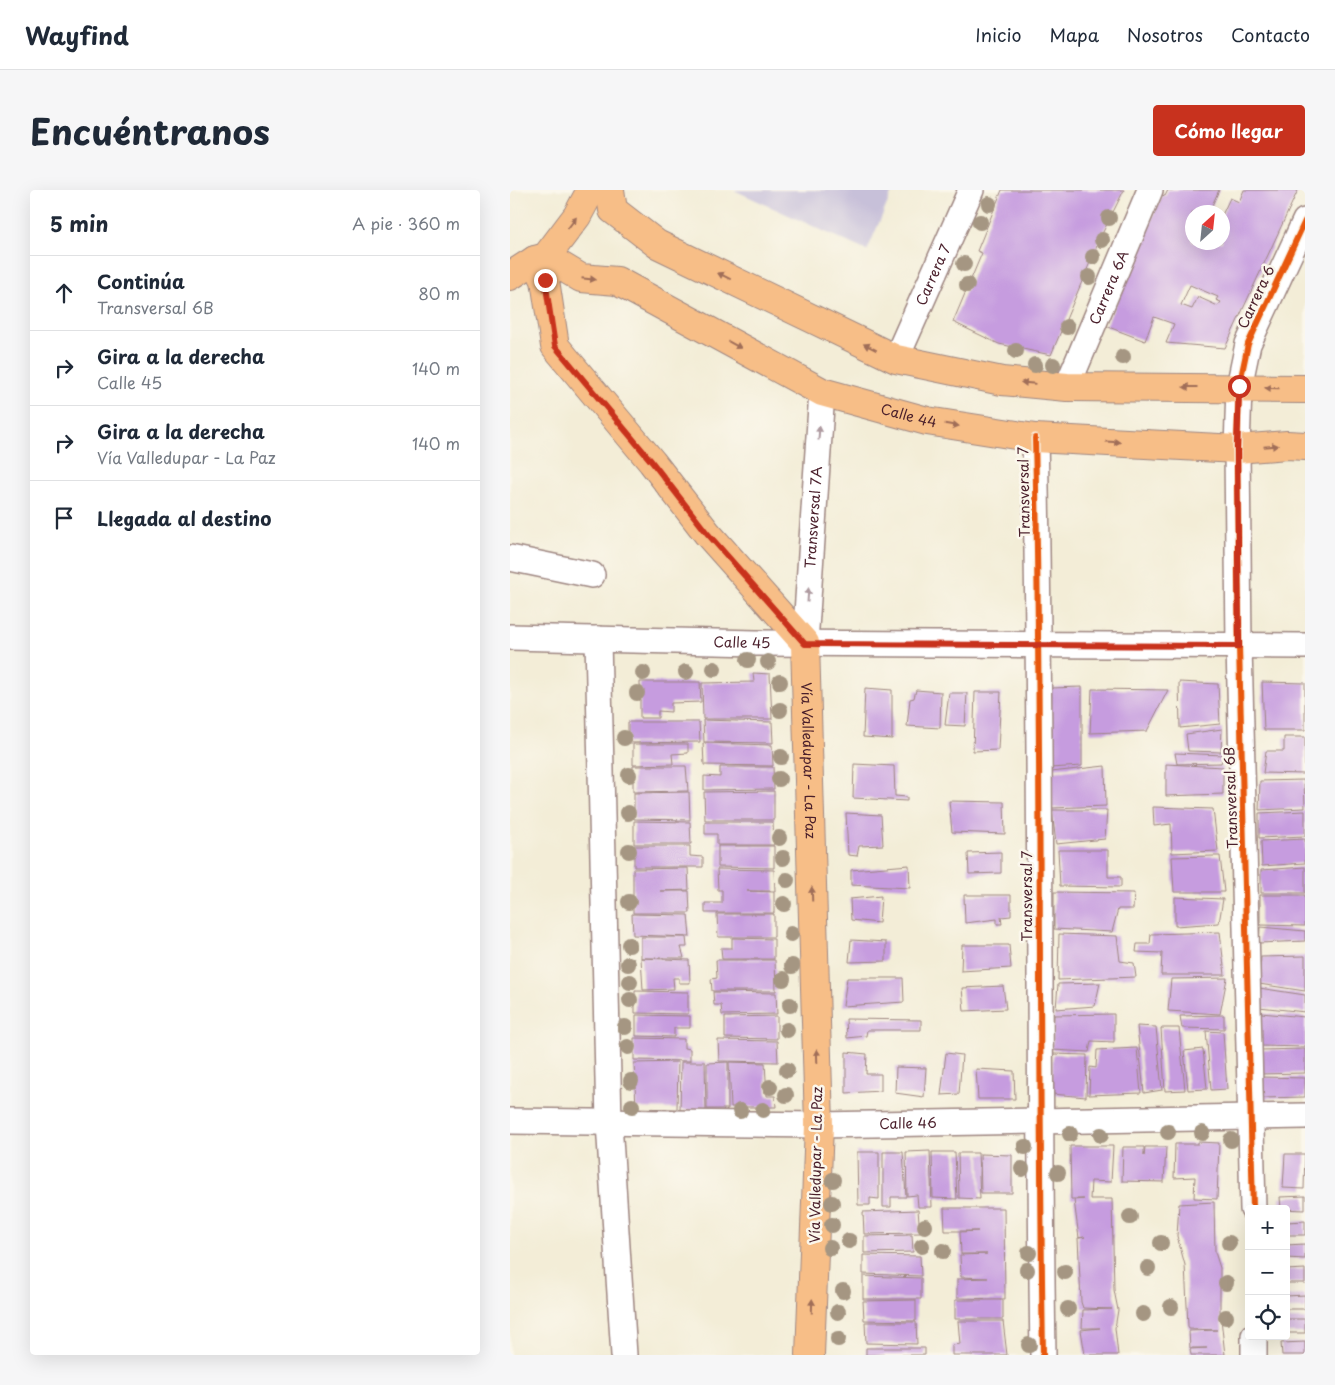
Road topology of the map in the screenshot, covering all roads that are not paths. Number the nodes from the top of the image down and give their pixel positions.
1 (591, 190) edge
2 (610, 190) edge
3 (971, 190) edge
4 (1150, 190) edge
5 (1305, 221) edge
6 (541, 259) junction
7 (510, 276) edge
8 (896, 359) junction
9 (1239, 386) junction
10 (1067, 387) junction
11 (1305, 389) edge
12 (822, 392) junction
13 (1036, 438) junction
14 (1305, 446) edge
15 (1237, 449) junction
16 (510, 558) edge
17 (592, 575) dead end
18 (510, 637) edge
19 (598, 639) junction
20 (805, 644) junction
21 (1040, 644) junction
22 (1239, 646) junction
23 (1305, 646) edge
24 (1252, 1116) junction
25 (1305, 1116) edge
26 (510, 1121) edge
27 (1039, 1122) junction
28 (609, 1123) junction
29 (819, 1125) junction
30 (1253, 1205) edge
31 (1254, 1340) edge
32 (624, 1355) edge
33 (810, 1355) edge
34 (1043, 1355) edge
35 (1254, 1355) edge

6 -> 1 main road
8 -> 2 main road
3 - 8 street, Carrera 7
4 - 10 street, Carrera 6A
5 - 9 street, Carrera 6
6 - 7 main road
6 -> 12 main road, Calle 44
6 - 20 main road
10 -> 8 main road
9 -> 10 main road
11 -> 9 main road
9 - 15 street, Transversal 6B
12 -> 13 main road, Calle 44
20 -> 12 street, Transversal 7A
13 -> 15 main road, Calle 44
13 - 21 street, Transversal 7
15 -> 14 main road, Calle 44
15 - 22 street, Transversal 6B
16 - 17 street
18 - 19 street, Calle 45
19 - 20 street, Calle 45
19 - 28 street
20 - 21 street, Calle 45
29 -> 20 main road, Vía Valledupar - La Paz
21 - 22 street, Calle 45
21 - 27 street, Transversal 7
22 - 23 street, Calle 45
22 - 24 street, Transversal 6B
24 - 25 street, Calle 46
24 - 27 street, Calle 46
24 - 30 street, Transversal 6B
26 - 28 street, Calle 46
27 - 29 street, Calle 46
27 - 34 street, Transversal 7
28 - 29 street, Calle 46
28 - 32 street
33 -> 29 main road, Vía Valledupar - La Paz
31 - 35 street

